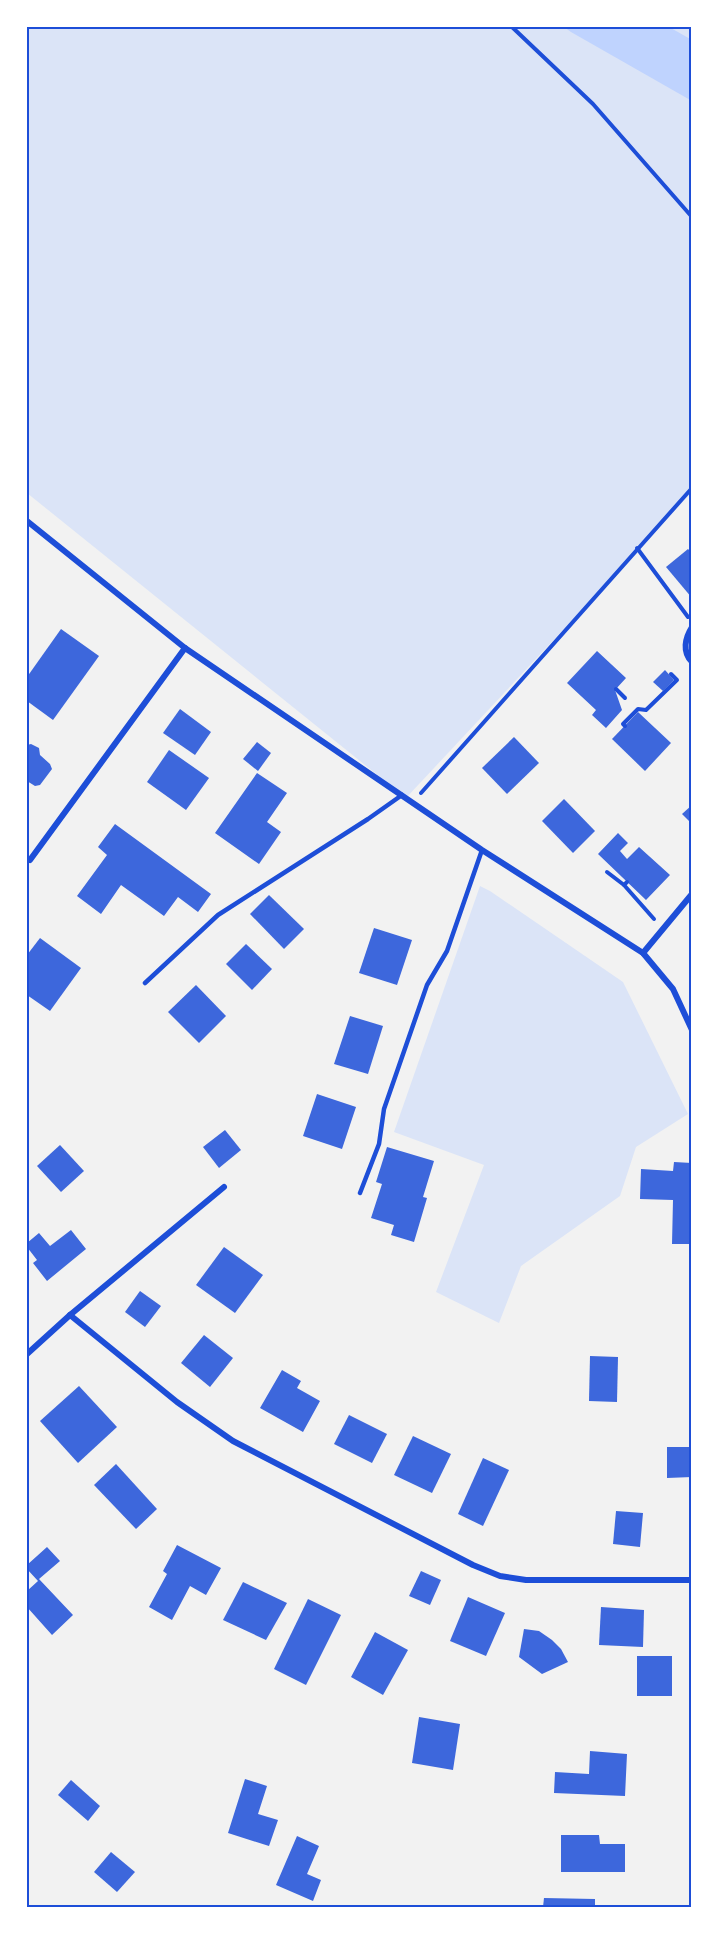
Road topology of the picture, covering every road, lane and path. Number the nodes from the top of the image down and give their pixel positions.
1 (512, 27) edge
2 (692, 217) edge
3 (692, 488) edge
4 (27, 520) edge
5 (637, 548) junction
6 (692, 625) edge
7 (185, 648) junction
8 (692, 662) edge
9 (672, 674) dead end
10 (616, 689) dead end
11 (625, 698) dead end
12 (625, 726) dead end
13 (402, 795) junction
14 (413, 802) junction
15 (483, 850) junction
16 (30, 860) dead end
17 (607, 872) dead end
18 (692, 894) edge
19 (663, 928) junction
20 (643, 953) junction
21 (146, 983) dead end
22 (692, 1030) edge
23 (224, 1187) dead end
24 (360, 1193) dead end
25 (70, 1316) junction
26 (27, 1354) edge
27 (692, 1580) edge

1 - 2 path
3 - 5 path
4 - 7 street
5 - 6 path
5 - 14 path
6 - 8 street
7 - 13 street
7 - 16 street
9 - 12 path
10 - 11 path
13 - 14 street
13 - 21 lane
14 - 15 street
15 - 20 street
15 - 24 lane
17 - 19 path
18 - 19 street
19 - 20 street
20 - 22 street
23 - 25 street
25 - 26 street
25 - 27 street

